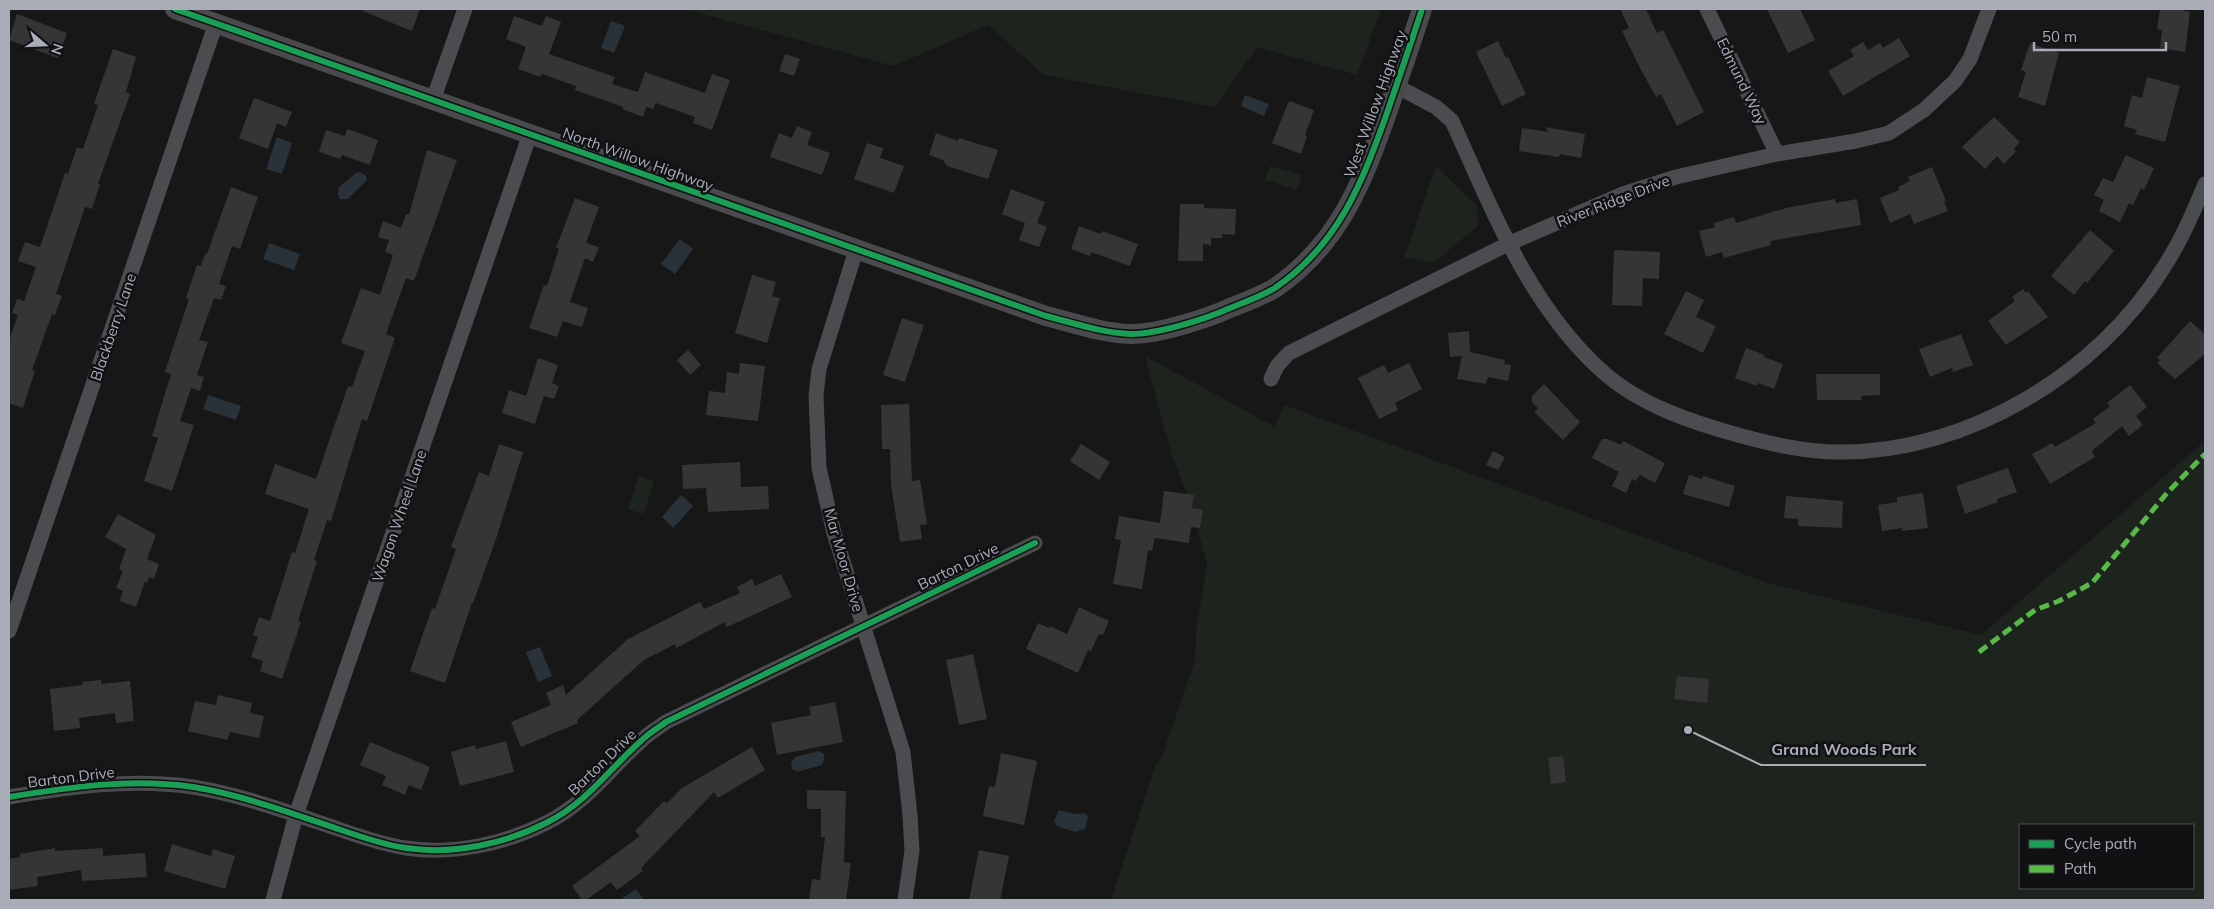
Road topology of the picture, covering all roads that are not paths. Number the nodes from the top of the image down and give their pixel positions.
1 (175, 9) edge
2 (465, 9) edge
3 (1422, 9) edge
4 (1707, 9) edge
5 (1989, 9) edge
6 (216, 23) junction
7 (1396, 86) junction
8 (433, 100) junction
9 (530, 134) junction
10 (1777, 154) junction
11 (2205, 184) edge
12 (1508, 244) junction
13 (856, 250) junction
14 (1095, 329) joint
15 (1271, 379) dead end
16 (1035, 543) dead end
17 (863, 626) junction
18 (9, 631) edge
19 (9, 797) edge
20 (296, 815) junction
21 (273, 900) edge
22 (905, 900) edge

1 - 6 street, North Willow Highway
2 - 8 street
3 - 7 street, West Willow Highway
4 - 10 street, Edmund Way
5 - 10 street, River Ridge Drive
6 - 8 street, North Willow Highway
6 - 18 street, Blackberry Lane
7 - 12 street
7 - 14 street, West Willow Highway
8 - 9 street, North Willow Highway
9 - 13 street, North Willow Highway
9 - 20 street, Wagon Wheel Lane
10 - 12 street, River Ridge Drive
11 - 12 street
12 - 15 street, River Ridge Drive
13 - 14 street, North Willow Highway
13 - 17 street, Mar Moor Drive
16 - 17 street, Barton Drive
17 - 20 street, Barton Drive
17 - 22 street, Mar Moor Drive
19 - 20 street, Barton Drive
20 - 21 street, Wagon Wheel Lane

